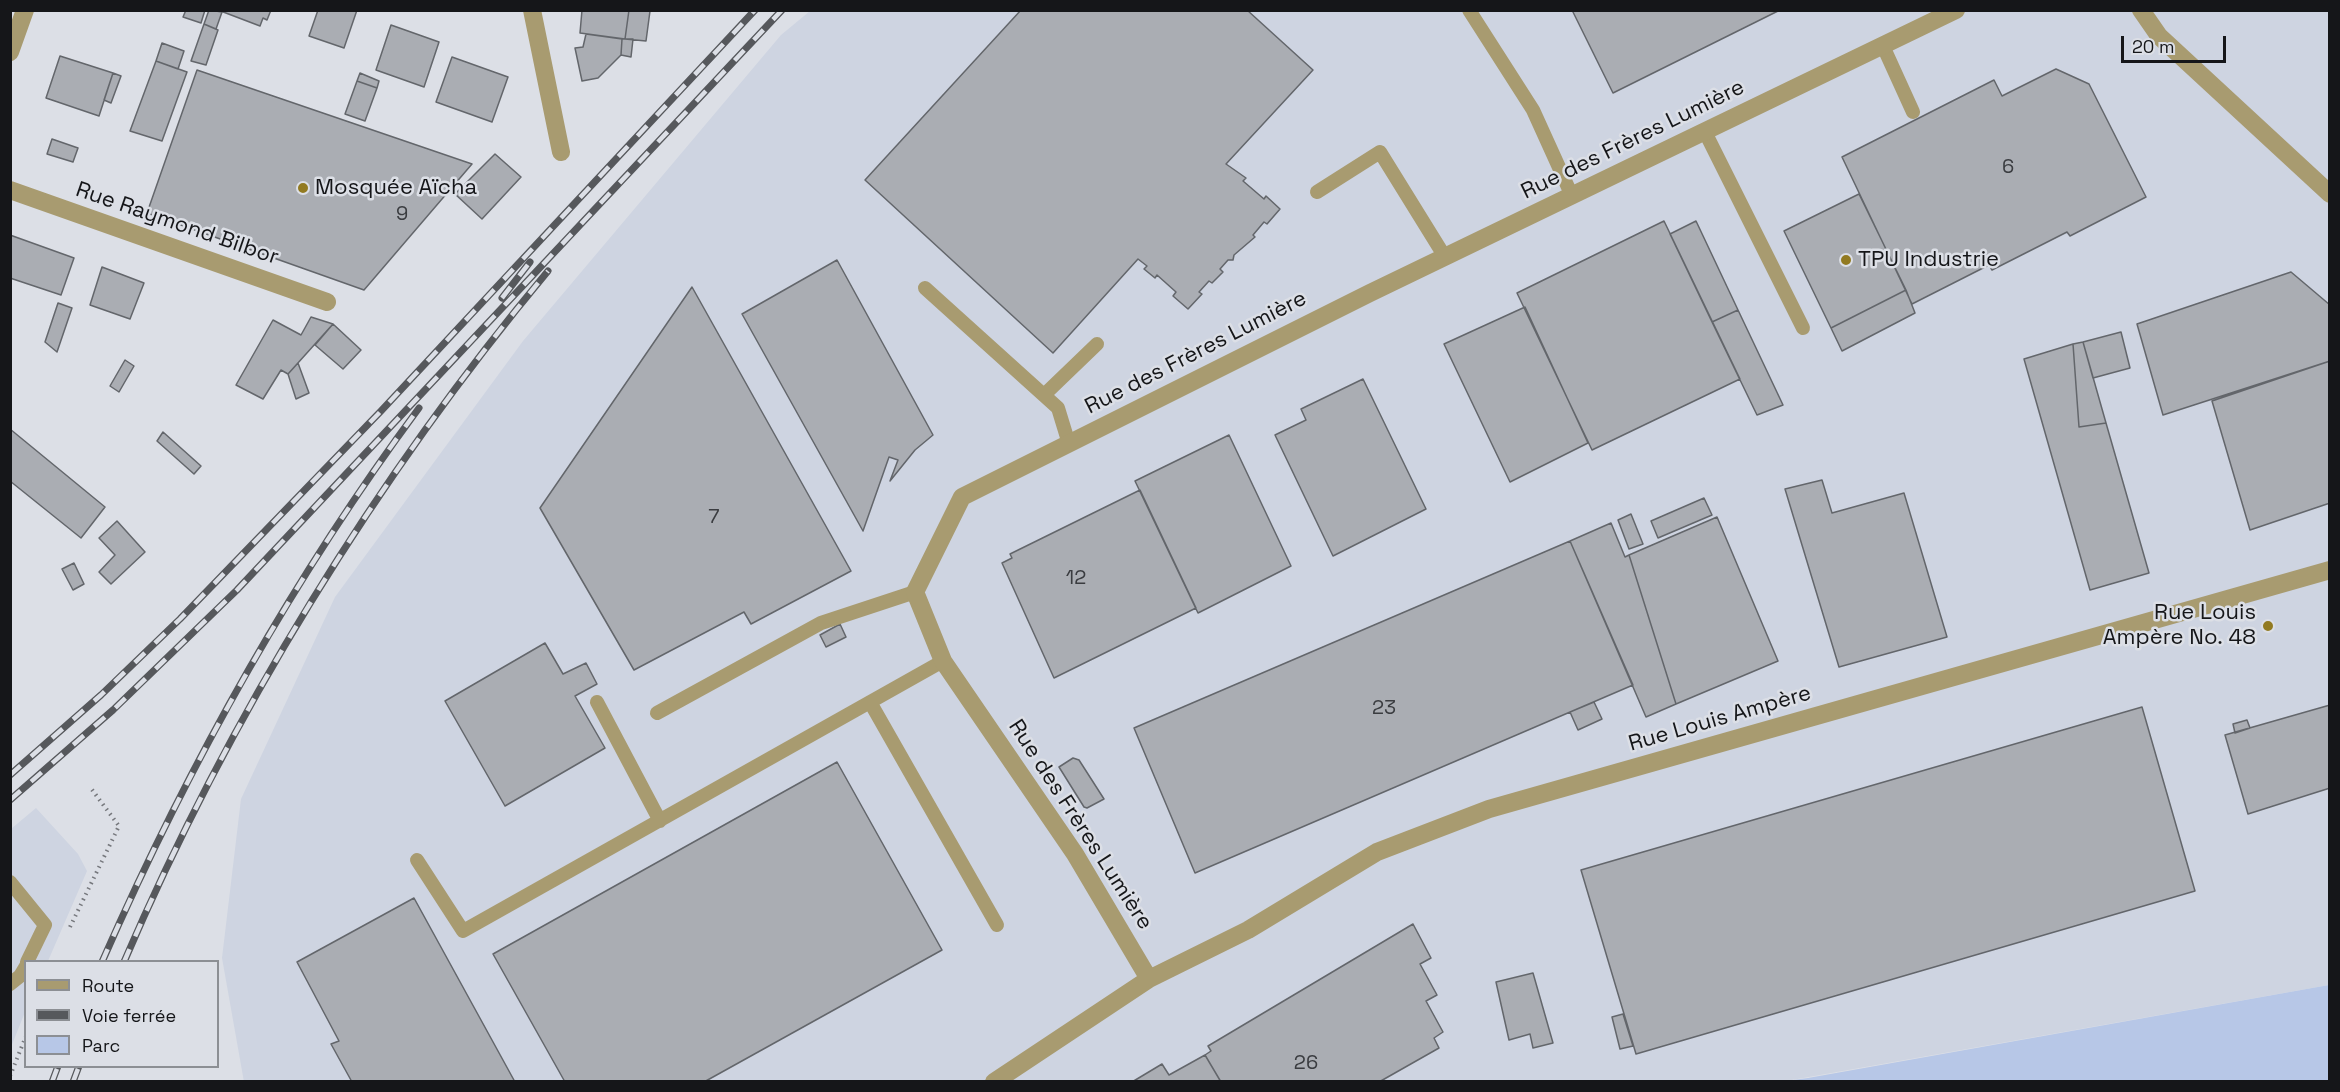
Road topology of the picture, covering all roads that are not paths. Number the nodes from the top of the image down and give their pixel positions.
1 (25, 10) edge
2 (1469, 10) edge
3 (1956, 10) edge
4 (2141, 10) edge
5 (528, 12) edge
6 (1883, 46) junction
7 (10, 52) edge
8 (1913, 111) dead end
9 (1706, 132) junction
10 (561, 152) dead end
11 (10, 190) edge
12 (1317, 192) dead end
13 (2330, 194) edge
14 (1572, 196) junction
15 (1445, 257) junction
16 (925, 288) dead end
17 (327, 302) dead end
18 (1803, 328) dead end
19 (1097, 344) dead end
20 (1044, 395) junction
21 (1069, 444) junction
22 (2330, 570) edge
23 (915, 592) junction
24 (943, 661) junction
25 (597, 702) dead end
26 (870, 702) junction
27 (657, 713) dead end
28 (660, 821) junction
29 (417, 860) dead end
30 (10, 882) edge
31 (997, 925) dead end
32 (28, 960) edge
33 (24, 968) edge
34 (1149, 979) junction
35 (10, 984) edge
36 (994, 1082) edge

1 - 7 street
2 - 14 lane
3 - 6 street, Rue des Frères Lumière
4 - 13 street
5 - 10 street
6 - 8 lane
6 - 9 street, Rue des Frères Lumière
9 - 14 street, Rue des Frères Lumière
9 - 18 lane
11 - 17 street, Rue Raymond Bilbor
12 - 15 lane
14 - 15 street, Rue des Frères Lumière
15 - 21 street, Rue des Frères Lumière
16 - 20 lane
19 - 20 lane
20 - 21 lane
21 - 23 street, Rue des Frères Lumière
22 - 34 street, Rue Louis Ampère
23 - 24 street, Rue des Frères Lumière
23 - 27 lane
24 - 26 lane
24 - 34 street, Rue des Frères Lumière
25 - 28 lane
26 - 28 lane
26 - 31 lane
28 - 29 lane
30 - 32 lane
33 - 35 lane
34 - 36 street, Rue Louis Ampère

